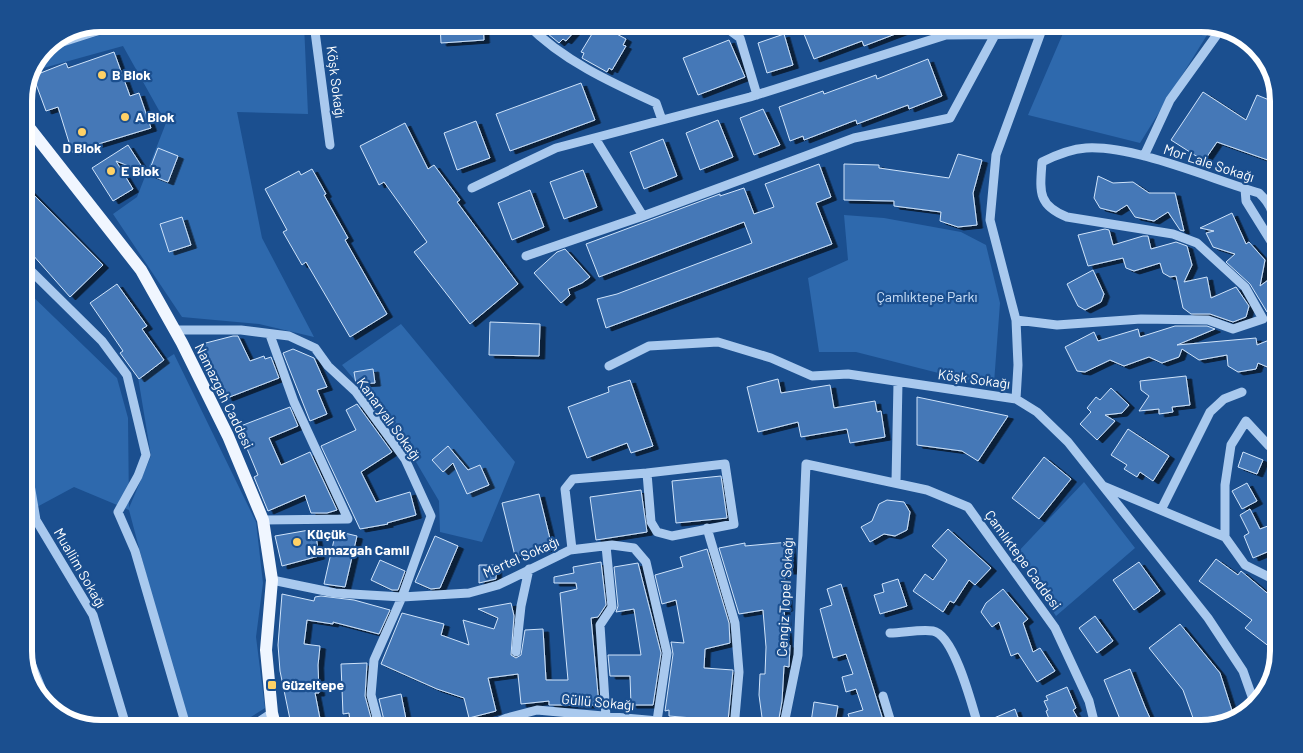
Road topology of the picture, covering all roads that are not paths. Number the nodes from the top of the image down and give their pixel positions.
1 (315, 32) edge
2 (535, 32) edge
3 (732, 32) edge
4 (996, 33) junction
5 (1040, 34) joint
6 (1217, 34) edge
7 (757, 95) junction
8 (662, 120) junction
9 (33, 132) edge
10 (595, 138) junction
11 (330, 144) dead end
12 (1144, 156) junction
13 (472, 188) dead end
14 (1245, 189) junction
15 (1270, 204) edge
16 (644, 216) junction
17 (1270, 240) edge
18 (526, 256) dead end
19 (33, 273) edge
20 (1016, 320) junction
21 (175, 330) junction
22 (270, 334) junction
23 (609, 366) dead end
24 (898, 382) junction
25 (1242, 392) dead end
26 (1016, 399) junction
27 (1270, 446) edge
28 (806, 464) joint
29 (647, 473) junction
30 (896, 482) junction
31 (1100, 485) junction
32 (33, 502) edge
33 (1161, 510) junction
34 (264, 520) junction
35 (707, 528) junction
36 (1225, 537) junction
37 (606, 546) junction
38 (572, 549) junction
39 (529, 570) junction
40 (1270, 578) edge
41 (272, 580) junction
42 (402, 597) junction
43 (890, 634) dead end
44 (516, 652) dead end
45 (883, 696) dead end
46 (1252, 698) edge
47 (272, 713) junction
48 (608, 718) junction
49 (124, 720) edge
50 (184, 720) edge
51 (262, 720) edge
52 (274, 720) edge
53 (378, 720) edge
54 (513, 720) edge
55 (641, 720) edge
56 (657, 720) edge
57 (735, 720) edge
58 (785, 720) edge
59 (890, 720) edge
60 (976, 720) edge
61 (1094, 720) edge

1 - 11 street, Köşk Sokağı
2 - 8 street
3 - 7 street
4 - 5 street
4 - 7 street
4 - 16 street
5 - 20 street
6 - 12 street
7 - 8 street
8 - 10 street
9 - 21 main road, Namazgah Caddesi
10 - 13 street
10 - 16 street
12 - 14 street, Mor Lale Sokağı
12 - 20 street, Mor Lale Sokağı
14 - 15 street, Mor Lale Sokağı
14 - 17 street
16 - 18 street
19 - 50 street
20 - 26 street
21 - 22 street, Kanaryalı Sokağı
21 - 34 main road, Namazgah Caddesi
22 - 34 street
22 - 42 street, Kanaryalı Sokağı
23 - 24 street, Köşk Sokağı
24 - 26 street, Köşk Sokağı
24 - 30 street
25 - 33 street
26 - 31 street, Köşk Sokağı
27 - 36 street
28 - 30 street, Çamlıktepe Caddesi
28 - 58 street, Cengiz Topel Sokağı
29 - 35 street
29 - 35 street
29 - 38 street
30 - 61 street, Çamlıktepe Caddesi
31 - 33 street
31 - 46 street, Köşk Sokağı
32 - 49 street, Muallim Sokağı
33 - 36 street
34 - 41 main road, Namazgah Caddesi
35 - 57 street
36 - 40 street
37 - 38 street, Mertel Sokağı
37 - 48 street
37 - 56 street, Mertel Sokağı
38 - 39 street, Mertel Sokağı
39 - 42 street, Mertel Sokağı
39 - 44 street
41 - 42 street, Mertel Sokağı
41 - 47 main road, Namazgah Caddesi
42 - 53 street, Kanaryalı Sokağı
43 - 60 street
45 - 59 street
47 - 51 street
47 - 52 main road, Namazgah Caddesi
48 - 54 street, Güllü Sokağı
48 - 55 street, Güllü Sokağı

